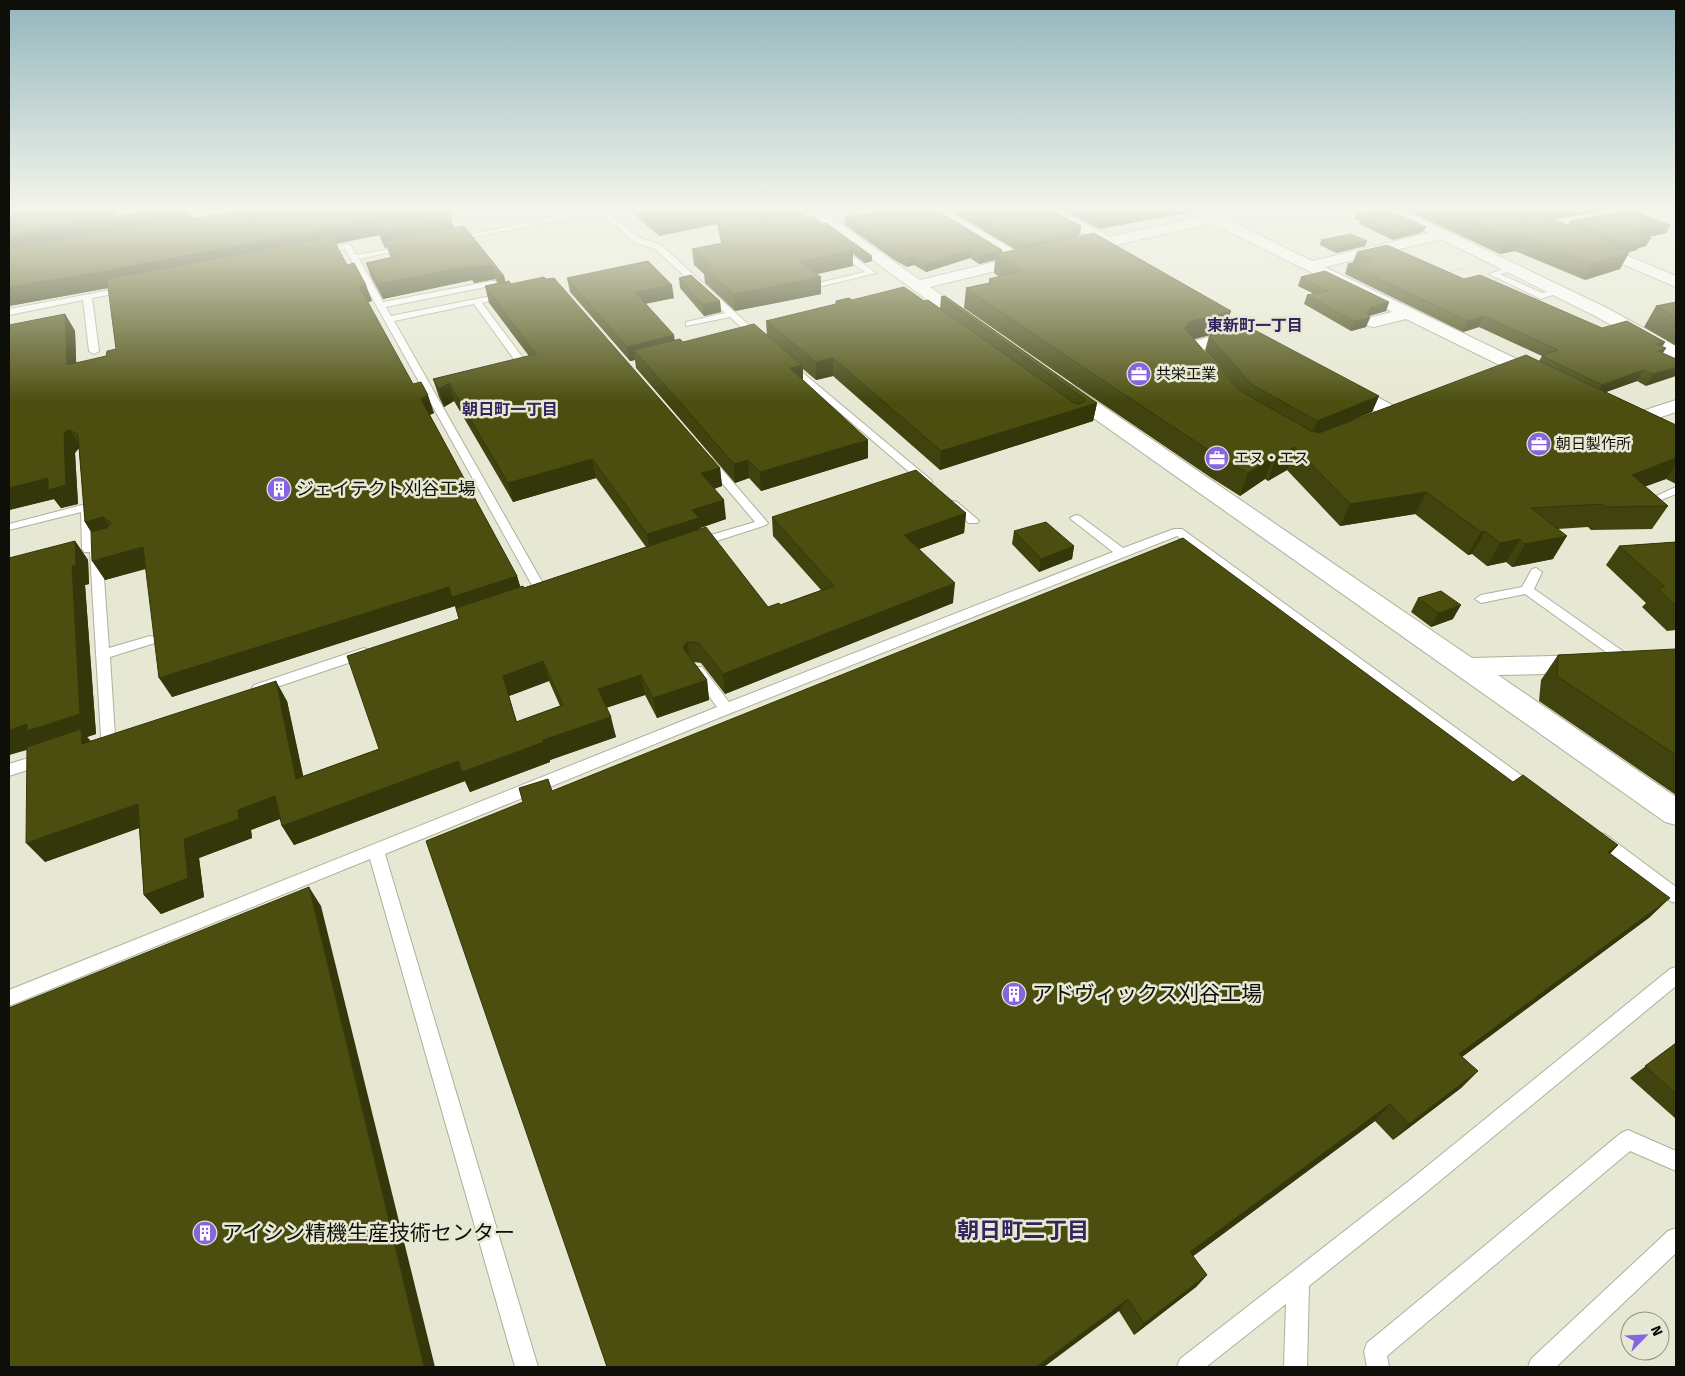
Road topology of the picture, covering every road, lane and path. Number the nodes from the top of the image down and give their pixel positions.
1 (364, 275) edge
2 (689, 275) edge
3 (863, 275) edge
4 (904, 275) edge
5 (958, 275) edge
6 (1329, 275) edge
7 (1527, 275) edge
8 (1661, 275) edge
9 (1676, 282) edge
10 (821, 285) edge
11 (918, 285) junction
12 (135, 287) edge
13 (518, 292) edge
14 (1176, 293) edge
15 (87, 296) junction
16 (501, 296) junction
17 (476, 301) junction
18 (382, 305) junction
19 (9, 312) edge
20 (1407, 313) junction
21 (731, 314) junction
22 (390, 319) junction
23 (1374, 322) dead end
24 (689, 324) dead end
25 (1245, 333) junction
26 (988, 335) edge
27 (756, 336) edge
28 (94, 351) dead end
29 (1676, 353) edge
30 (1288, 356) edge
31 (784, 361) edge
32 (1516, 366) junction
33 (518, 373) edge
34 (1044, 375) edge
35 (1490, 376) edge
36 (1332, 380) edge
37 (1220, 384) edge
38 (1560, 387) edge
39 (1437, 396) edge
40 (1676, 406) edge
41 (1393, 413) junction
42 (1375, 421) edge
43 (1654, 433) edge
44 (704, 456) edge
45 (935, 489) edge
46 (1676, 490) edge
47 (943, 496) edge
48 (1651, 501) edge
49 (85, 502) joint
50 (1076, 518) dead end
51 (973, 521) dead end
52 (9, 526) edge
53 (689, 546) edge
54 (1122, 553) junction
55 (1536, 572) dead end
56 (1527, 590) junction
57 (543, 594) edge
58 (1480, 599) dead end
59 (150, 640) edge
60 (373, 650) edge
61 (103, 654) junction
62 (1657, 661) edge
63 (1629, 662) junction
64 (695, 667) edge
65 (1464, 667) junction
66 (250, 690) edge
67 (726, 709) junction
68 (108, 737) edge
69 (54, 755) edge
70 (9, 770) edge
71 (1540, 796) edge
72 (1676, 813) edge
73 (1588, 831) edge
74 (376, 851) junction
75 (1676, 896) edge
76 (1676, 975) edge
77 (9, 998) edge
78 (1676, 1161) edge
79 (1676, 1239) edge
80 (1298, 1280) junction
81 (527, 1367) edge
82 (1188, 1367) edge
83 (1296, 1367) edge
84 (1378, 1367) edge
85 (1539, 1367) edge

1 - 18 lane
2 - 21 lane
3 - 10 lane
4 - 11 main road
5 - 11 main road
6 - 20 main road
7 - 29 main road
8 - 9 main road
11 - 26 main road
12 - 15 lane
13 - 16 lane
14 - 25 main road
15 - 19 lane
15 - 28 lane
16 - 17 lane
16 - 18 lane
17 - 22 lane
17 - 33 lane
18 - 22 lane
20 - 23 main road
20 - 32 main road
21 - 24 lane
21 - 27 lane
22 - 57 lane
25 - 30 main road
25 - 37 main road
31 - 45 lane
32 - 35 main road
32 - 38 main road
34 - 65 main road
36 - 41 main road
39 - 41 main road
40 - 43 main road
41 - 42 main road
44 - 53 lane
46 - 48 lane
47 - 51 lane
49 - 52 lane
49 - 61 lane
50 - 54 lane
54 - 67 lane
54 - 71 lane
55 - 56 lane
56 - 58 lane
56 - 63 lane
59 - 61 lane
60 - 66 lane
61 - 68 lane
62 - 63 main road
63 - 65 main road
64 - 67 lane
65 - 72 main road
67 - 74 lane
69 - 70 lane
73 - 75 lane
74 - 77 lane
74 - 81 lane
76 - 80 lane
78 - 84 lane
79 - 85 lane
80 - 82 lane
80 - 83 lane

